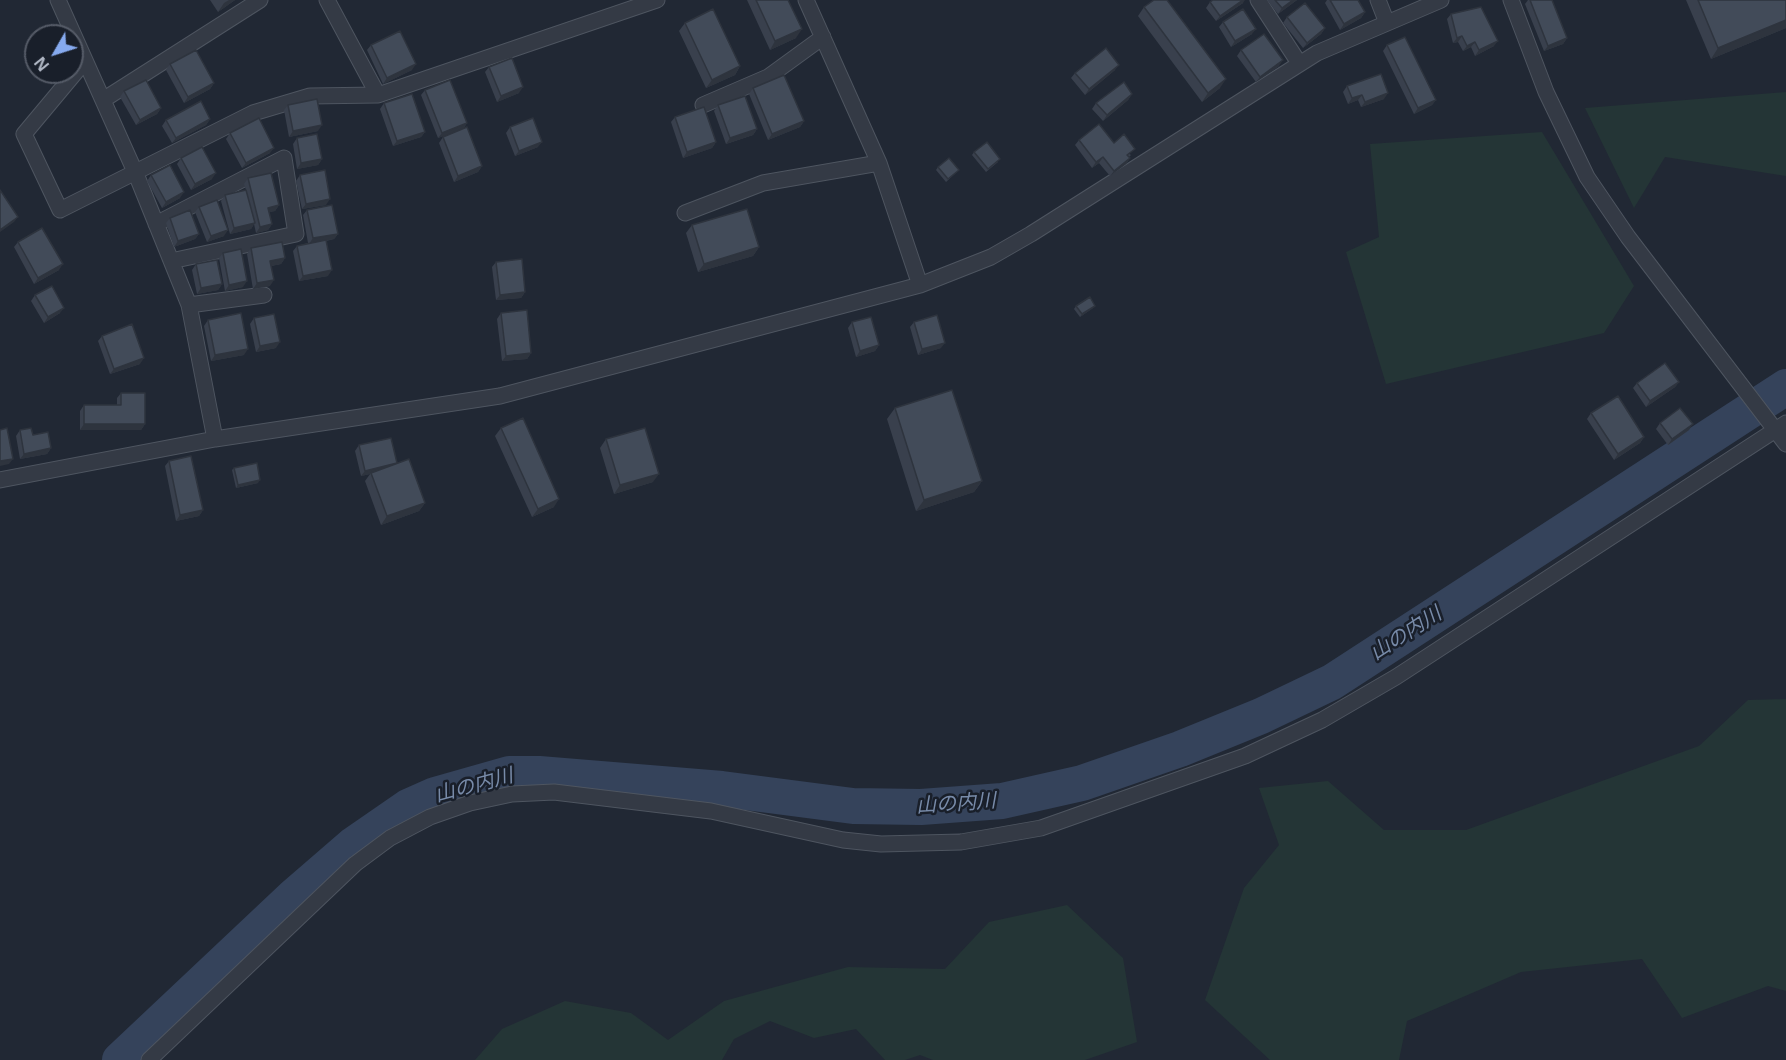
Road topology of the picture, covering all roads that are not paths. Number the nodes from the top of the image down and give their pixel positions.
1 (58, 0) edge
2 (260, 0) edge
3 (327, 0) edge
4 (657, 0) edge
5 (806, 0) edge
6 (1257, 0) edge
7 (1378, 0) edge
8 (1441, 0) edge
9 (1512, 0) edge
10 (1387, 23) junction
11 (823, 37) junction
12 (85, 60) junction
13 (1299, 63) junction
14 (378, 95) junction
15 (103, 100) junction
16 (703, 105) edge
17 (879, 163) junction
18 (136, 174) junction
19 (685, 213) dead end
20 (156, 224) junction
21 (171, 261) junction
22 (920, 285) junction
23 (264, 295) dead end
24 (189, 305) junction
25 (1780, 426) edge
26 (215, 439) junction
27 (1786, 444) edge
28 (0, 480) edge
29 (149, 1060) edge

1 - 12 street
2 - 15 street
3 - 14 street
4 - 14 street
5 - 11 street
6 - 13 street
7 - 10 street
8 - 10 street
9 - 25 street
10 - 13 street
11 - 16 street
11 - 17 street
12 - 15 street
12 - 18 street
13 - 22 street
14 - 18 street
15 - 18 street
17 - 19 street
17 - 22 street
18 - 20 street
20 - 21 street
20 - 21 street
21 - 24 street
22 - 26 street
23 - 24 street
24 - 26 street
25 - 27 street
25 - 29 street
26 - 28 street

